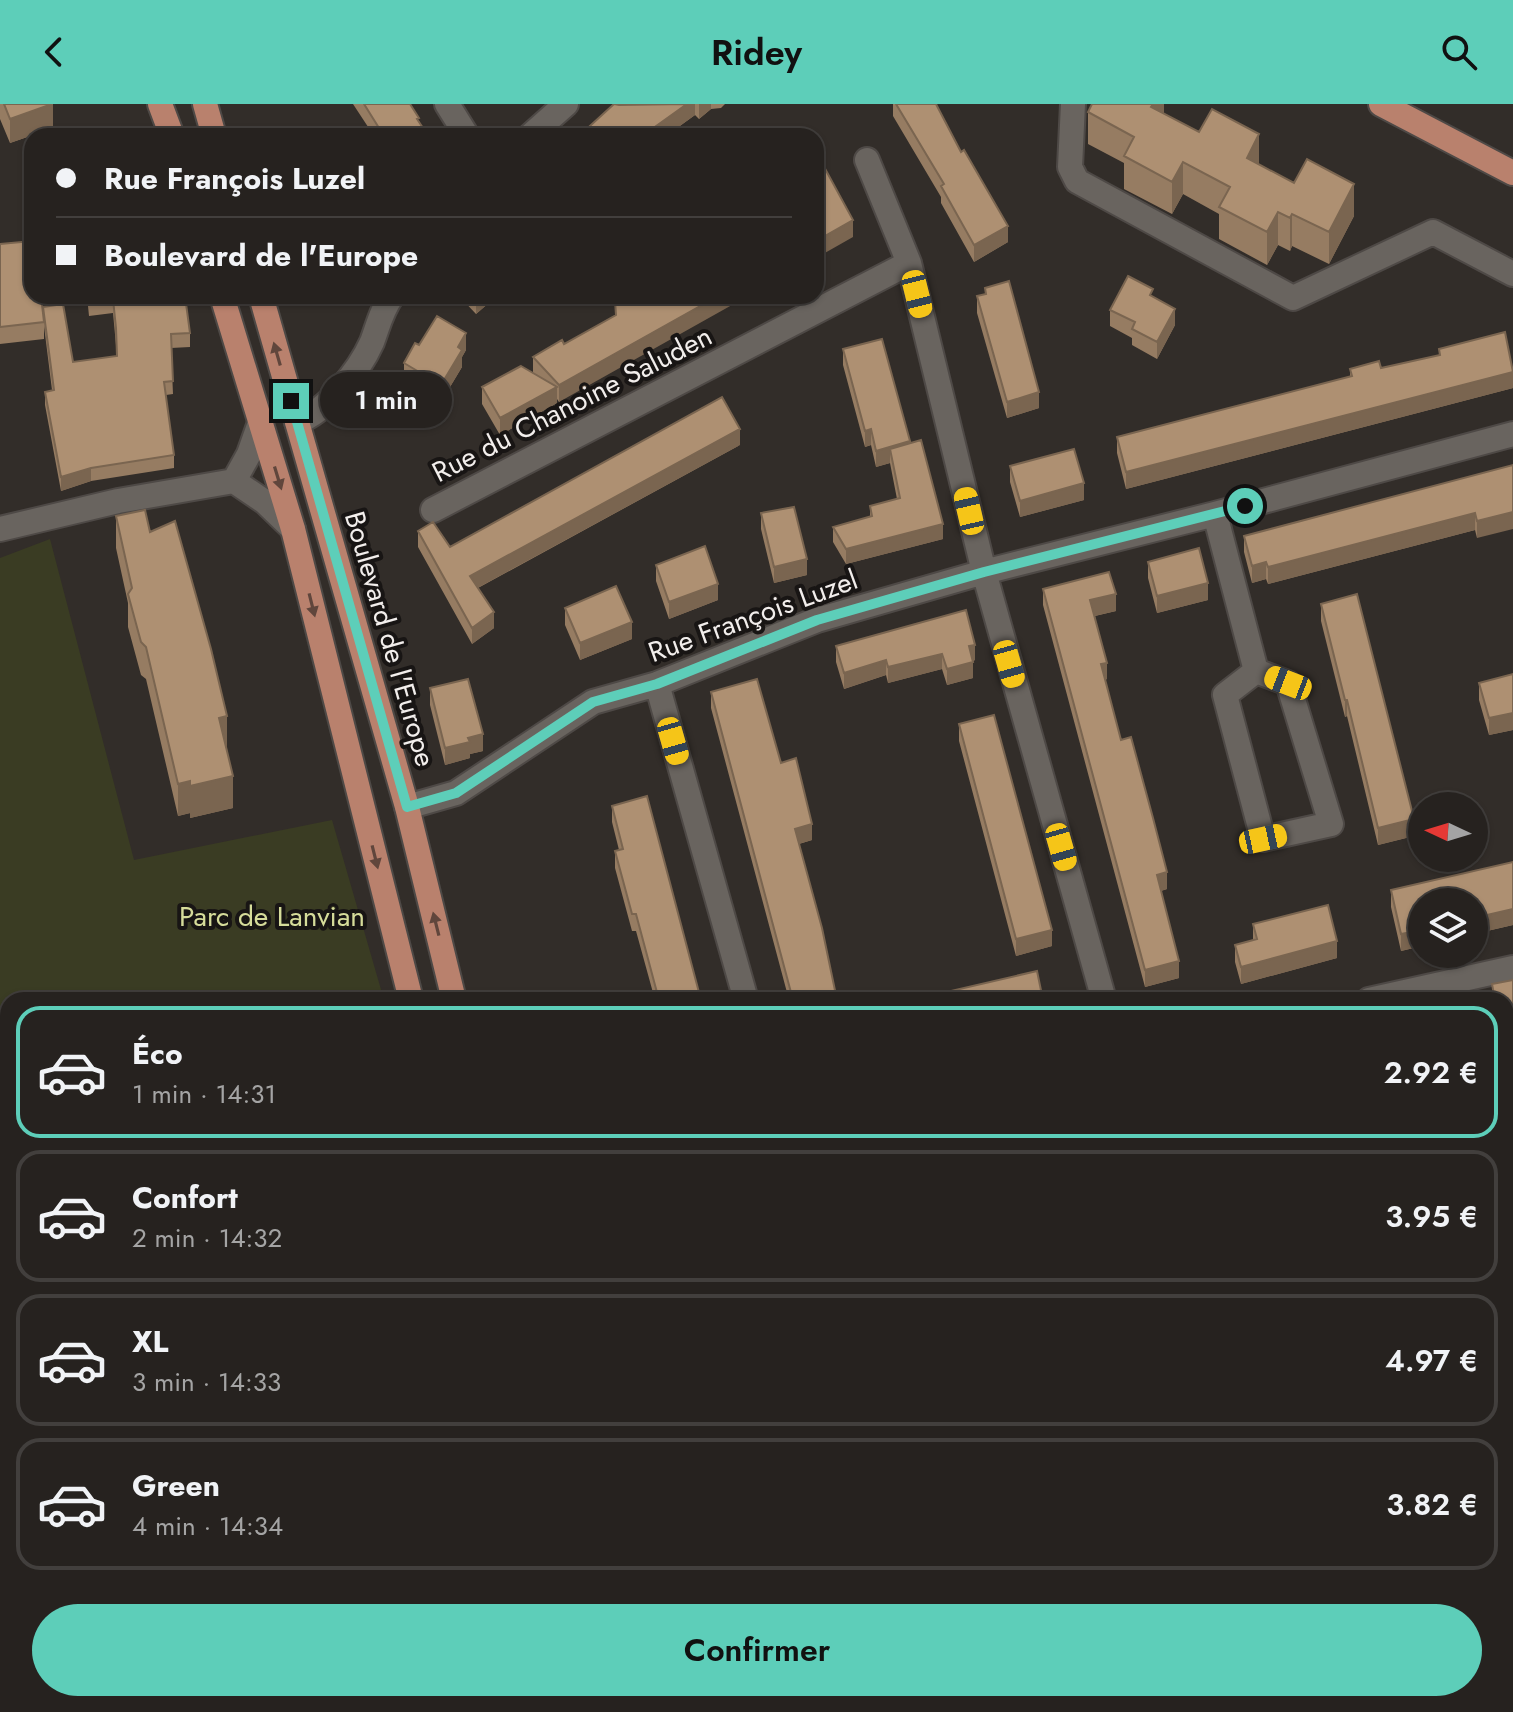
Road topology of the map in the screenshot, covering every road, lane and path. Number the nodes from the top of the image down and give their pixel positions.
1 (160, 104) edge
2 (205, 104) edge
3 (447, 104) edge
4 (566, 104) edge
5 (1073, 104) edge
6 (1381, 104) edge
7 (169, 128) edge
8 (212, 128) edge
9 (462, 128) edge
10 (539, 128) edge
11 (867, 160) dead end
12 (1513, 173) edge
13 (909, 263) junction
14 (1513, 274) edge
15 (225, 304) edge
16 (263, 304) edge
17 (388, 304) edge
18 (261, 420) junction
19 (297, 422) junction
20 (1513, 434) edge
21 (234, 481) junction
22 (433, 510) dead end
23 (1215, 514) junction
24 (0, 529) edge
25 (293, 529) junction
26 (984, 572) junction
27 (1256, 671) junction
28 (657, 684) junction
29 (407, 807) junction
30 (1513, 968) edge
31 (1459, 990) edge
32 (409, 992) edge
33 (452, 992) edge
34 (744, 992) edge
35 (1102, 992) edge

1 - 7 main road
2 - 8 main road
3 - 9 street
4 - 10 street
5 - 14 street
6 - 12 main road
11 - 13 street
13 - 22 street, Rue du Chanoine Saluden
13 - 26 street
15 - 18 main road
19 -> 16 main road, Boulevard de l'Europe
17 - 19 street
18 - 21 street
18 -> 25 main road
19 - 29 main road, Boulevard de l'Europe
20 - 23 street, Rue François Luzel
21 - 24 street
21 - 25 street
23 - 26 street, Rue François Luzel
23 - 27 street
25 -> 32 main road
26 - 28 street, Rue François Luzel
26 - 35 street
27 - 27 street
28 - 29 street, Rue François Luzel
28 - 34 street
33 -> 29 main road, Boulevard de l'Europe
30 - 31 street

